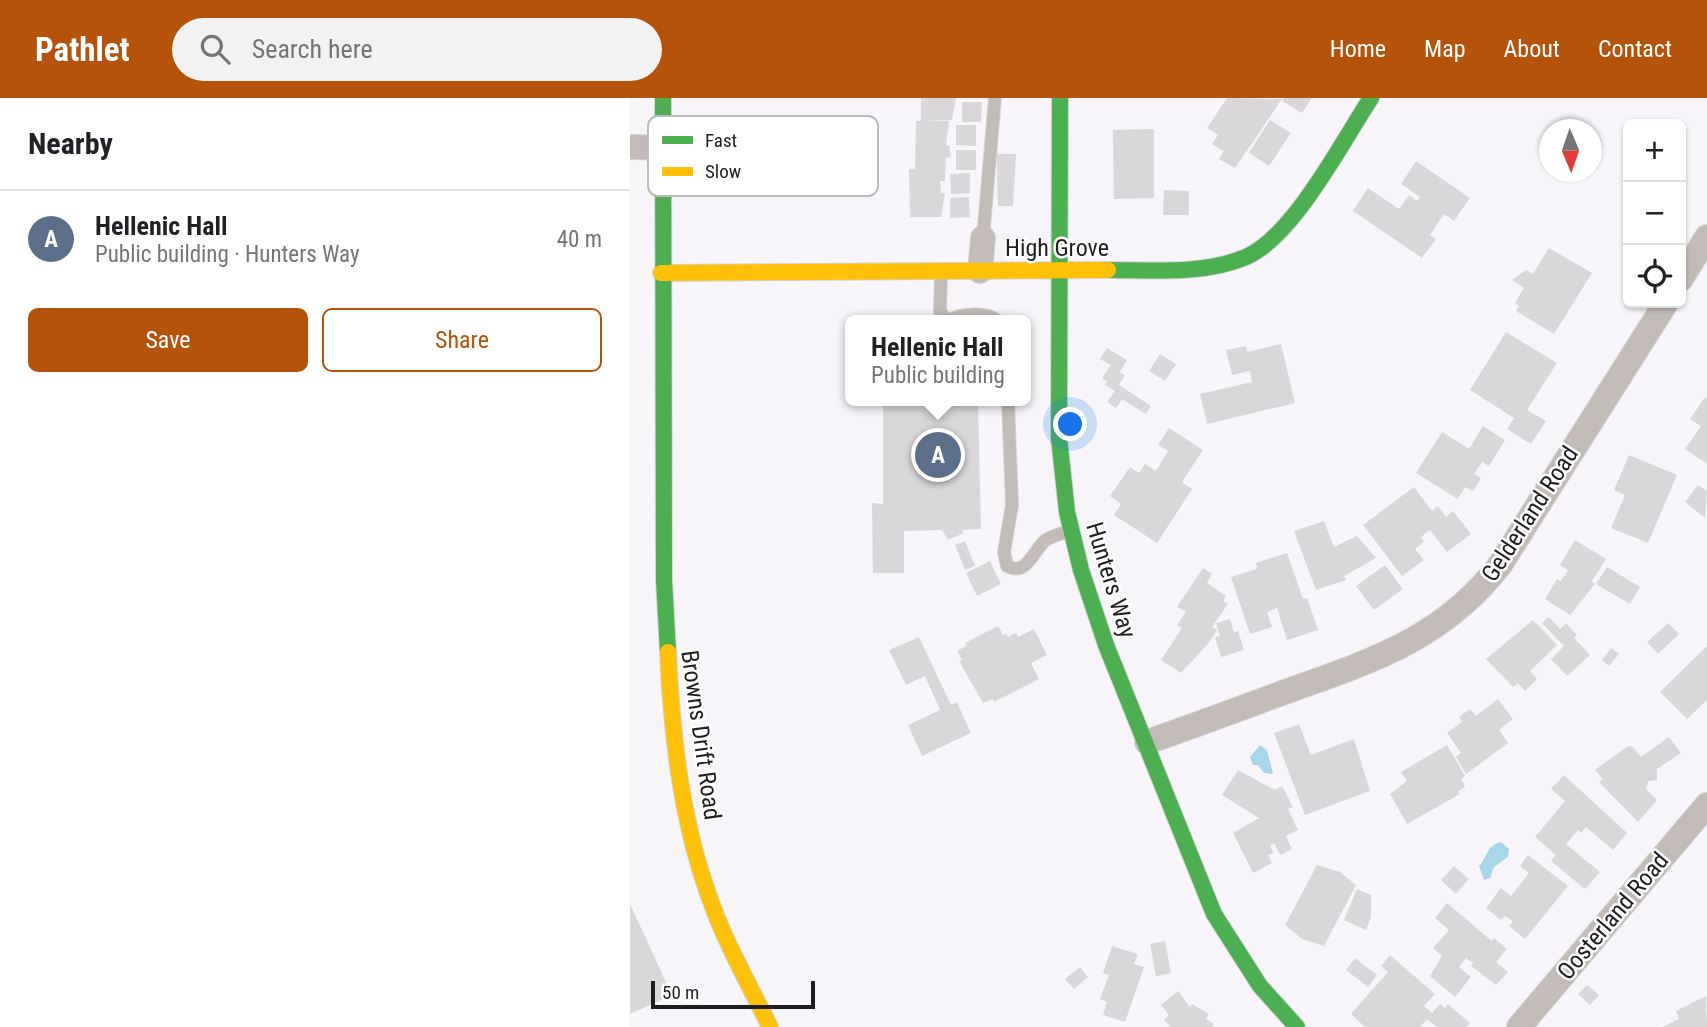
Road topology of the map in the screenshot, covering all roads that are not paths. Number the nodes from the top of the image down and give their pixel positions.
1 (663, 98) edge
2 (995, 98) edge
3 (1060, 98) edge
4 (1371, 98) edge
5 (663, 116) edge
6 (633, 147) dead end
7 (648, 147) edge
8 (663, 196) edge
9 (1707, 237) edge
10 (983, 238) joint
11 (980, 271) junction
12 (1060, 271) junction
13 (1686, 271) edge
14 (941, 272) junction
15 (662, 273) junction
16 (1663, 308) edge
17 (943, 315) edge
18 (1008, 406) edge
19 (1072, 530) junction
20 (1147, 742) junction
21 (1707, 805) edge
22 (759, 1024) edge
23 (1297, 1027) edge
24 (1519, 1027) edge

1 - 5 street, Browns Drift Road
2 - 10 lane
3 - 12 street, Hunters Way
4 - 12 street, High Grove
6 - 7 street
8 - 15 street, Browns Drift Road
9 - 13 street
10 - 11 street
11 - 12 street, High Grove
11 - 14 street, High Grove
12 - 19 street, Hunters Way
14 - 15 street, High Grove
14 - 17 lane
15 - 22 street, Browns Drift Road
16 - 20 street, Gelderland Road
18 - 19 lane
19 - 20 street, Hunters Way
20 - 23 street, Hunters Way
21 - 24 street, Oosterland Road

